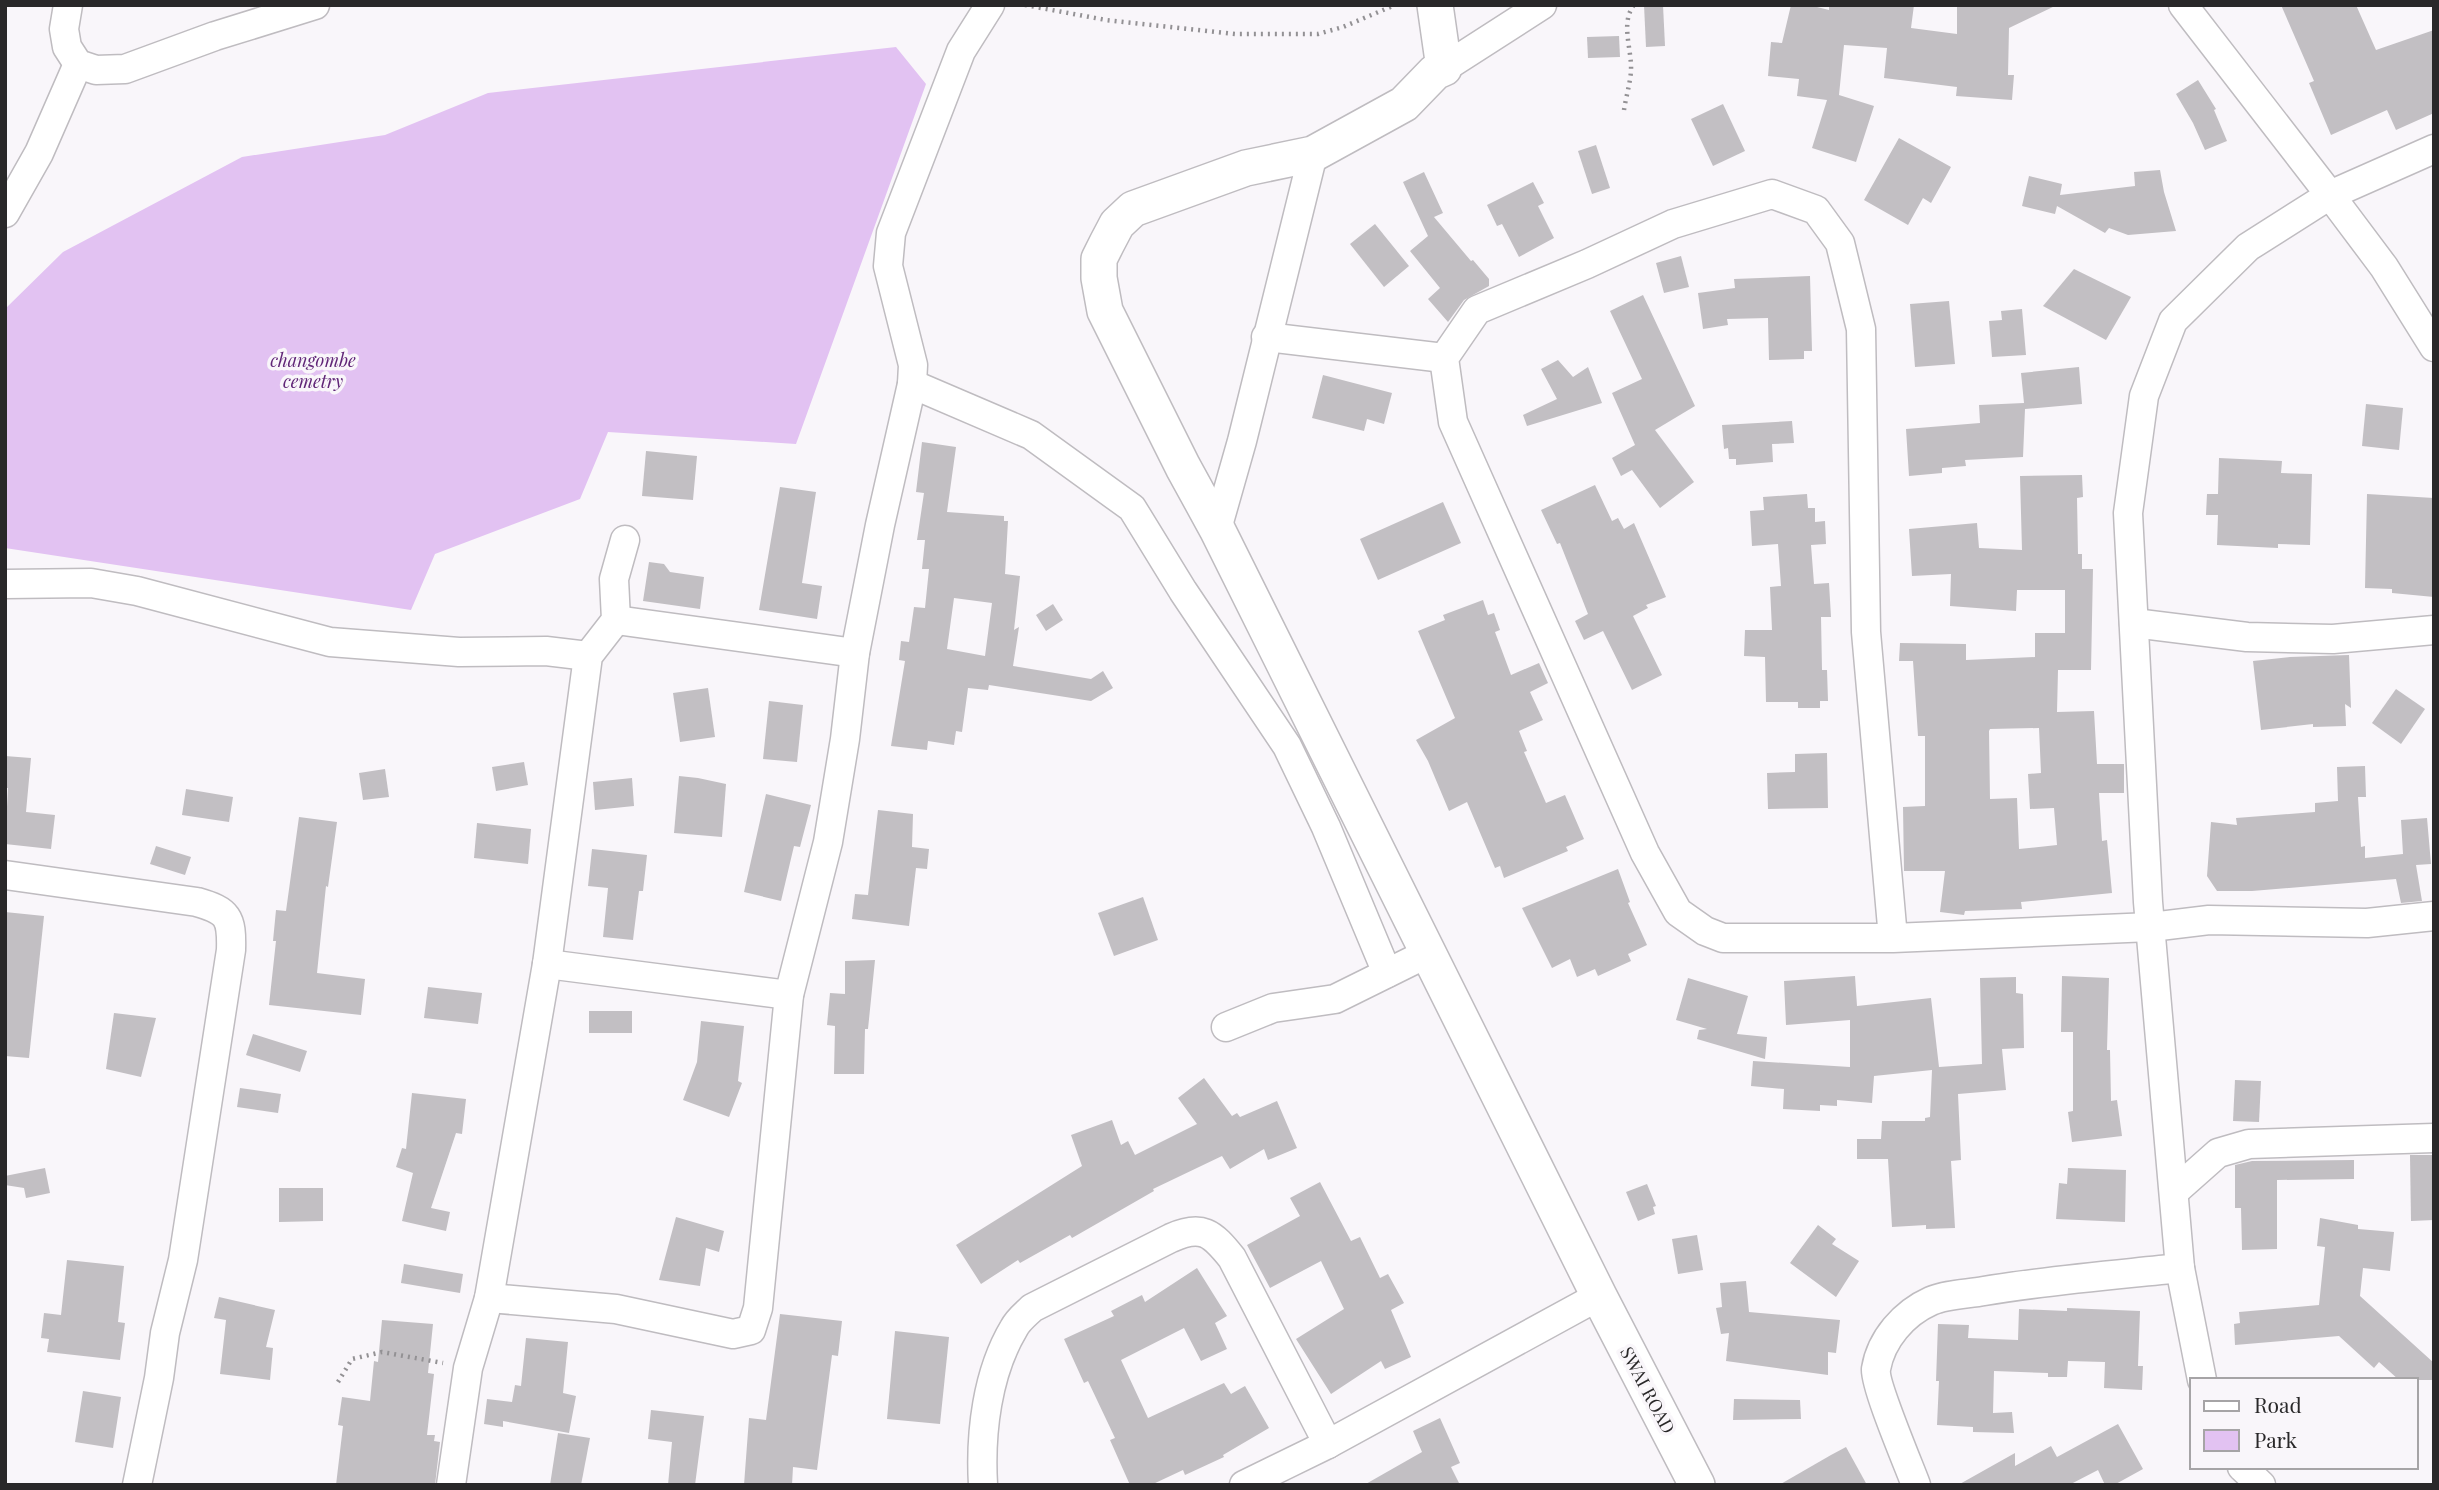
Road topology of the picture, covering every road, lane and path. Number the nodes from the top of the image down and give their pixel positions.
1 (68, 5) edge
2 (315, 5) edge
3 (990, 5) edge
4 (1025, 5) edge
5 (1395, 5) edge
6 (1435, 5) edge
7 (1542, 5) edge
8 (1634, 5) edge
9 (2183, 5) edge
10 (78, 64) junction
11 (1444, 68) junction
12 (1624, 110) dead end
13 (2434, 149) edge
14 (1313, 154) junction
15 (2330, 195) junction
16 (5, 213) edge
17 (1266, 337) junction
18 (2434, 347) edge
19 (1444, 358) junction
20 (912, 384) junction
21 (1217, 529) junction
22 (625, 540) dead end
23 (5, 584) edge
24 (616, 620) junction
25 (2134, 623) junction
26 (2434, 630) edge
27 (855, 653) junction
28 (588, 656) junction
29 (5, 875) edge
30 (2434, 916) edge
31 (2151, 927) junction
32 (1893, 938) junction
33 (1428, 953) junction
34 (547, 964) junction
35 (1387, 973) junction
36 (789, 995) junction
37 (1226, 1027) dead end
38 (2434, 1138) edge
39 (2174, 1192) junction
40 (2180, 1268) junction
41 (1599, 1296) junction
42 (489, 1298) junction
43 (468, 1368) junction
44 (2202, 1378) edge
45 (338, 1382) dead end
46 (1328, 1444) junction
47 (2244, 1469) edge
48 (137, 1485) edge
49 (451, 1485) edge
50 (983, 1485) edge
51 (1244, 1485) edge
52 (1698, 1485) edge
53 (1916, 1485) edge
54 (2261, 1485) edge

1 - 10 street
2 - 10 street
3 - 20 street
4 - 5 path
6 - 11 street
7 - 11 street
8 - 12 path
9 - 15 street
10 - 16 street
11 - 14 street, SWAI ROAD
13 - 15 street
14 - 17 street
14 - 21 street, SWAI ROAD
15 - 18 street
15 - 25 street
17 - 19 street
17 - 21 street
19 - 32 street
19 - 32 street
20 - 27 street
20 - 35 street
21 - 33 street, SWAI ROAD
22 - 24 street
23 - 28 street
24 - 27 street
24 - 28 street
25 - 26 street
25 - 31 street
27 - 36 street
28 - 34 street
29 - 48 street
30 - 31 street
31 - 32 street
31 - 39 street
33 - 35 street
33 - 41 street, SWAI ROAD
34 - 36 street
34 - 42 street
35 - 37 street
36 - 42 street
38 - 39 street
39 - 40 street
40 - 44 street
40 - 53 street
41 - 46 street
41 - 52 street, SWAI ROAD
42 - 43 street
43 - 45 path
43 - 49 street
46 - 50 street
46 - 51 street
47 - 54 street

